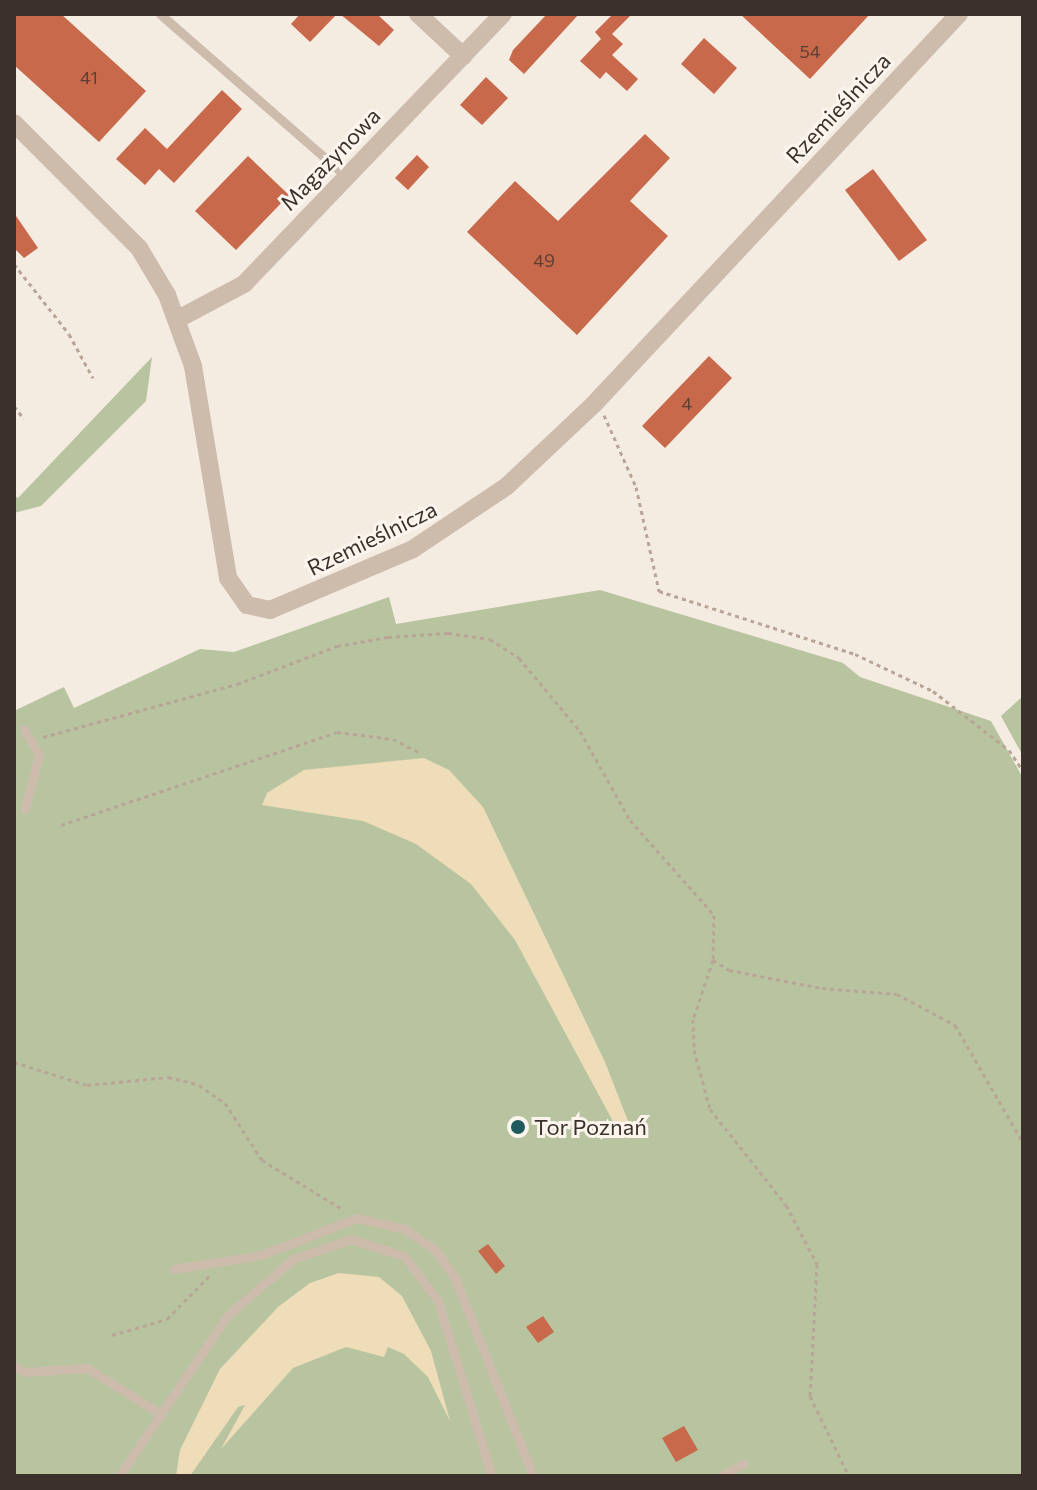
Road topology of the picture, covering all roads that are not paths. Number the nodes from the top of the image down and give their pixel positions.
1 (160, 14) edge
2 (418, 14) edge
3 (503, 14) edge
4 (959, 14) edge
5 (463, 56) junction
6 (14, 123) edge
7 (346, 176) junction
8 (178, 319) junction
9 (24, 729) dead end
10 (25, 809) dead end
11 (174, 1269) dead end
12 (14, 1366) edge
13 (161, 1414) junction
14 (744, 1463) dead end
15 (122, 1474) edge
16 (492, 1476) edge
17 (533, 1476) edge
18 (721, 1476) edge

1 - 7 lane
2 - 5 street
3 - 5 street, Magazynowa
4 - 8 street, Rzemieślnicza
5 - 7 street, Magazynowa
6 - 8 street, Rzemieślnicza
7 - 8 street, Magazynowa
9 - 10 lane
11 - 17 lane
12 - 13 lane
13 - 15 lane
13 - 16 lane
14 - 18 lane

